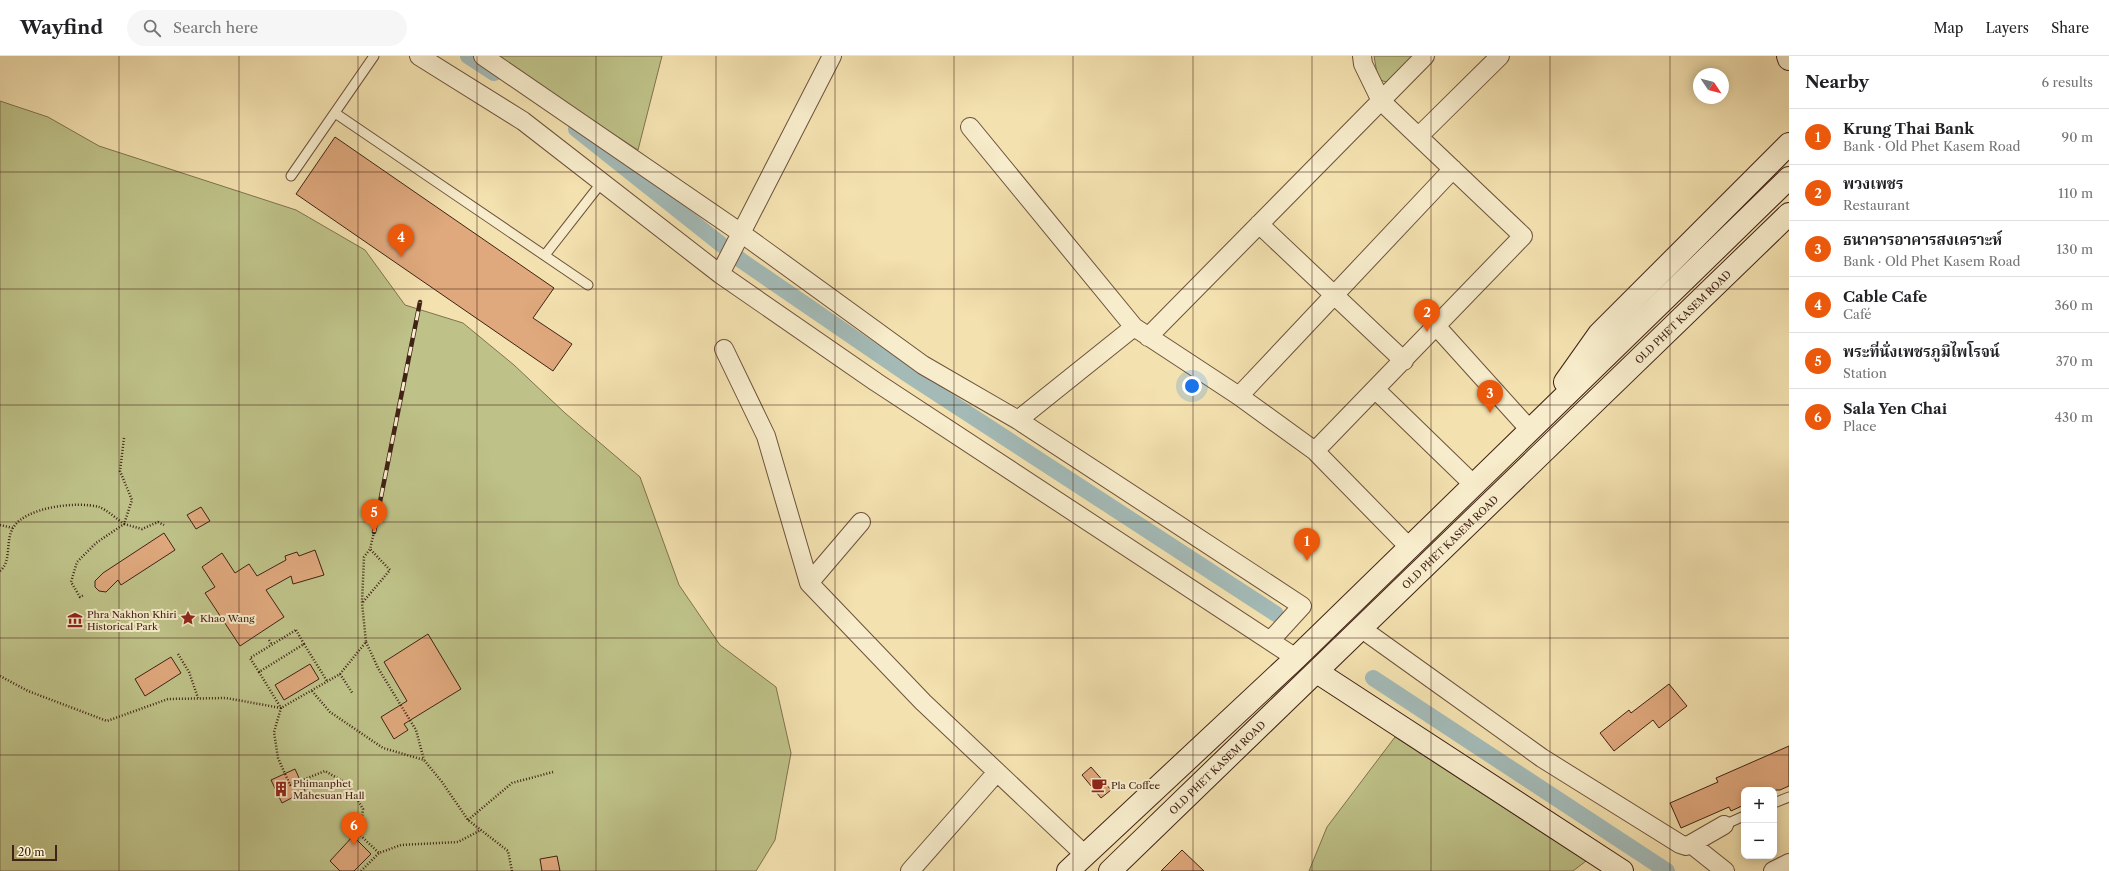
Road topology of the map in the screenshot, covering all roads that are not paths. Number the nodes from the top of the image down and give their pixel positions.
1 (374, 56) edge
2 (419, 56) edge
3 (483, 56) edge
4 (832, 56) edge
5 (1362, 56) edge
6 (1425, 56) edge
7 (1500, 56) edge
8 (1381, 101) junction
9 (335, 113) junction
10 (970, 127) dead end
11 (1419, 136) junction
12 (1789, 138) edge
13 (1789, 144) edge
14 (1769, 164) junction
15 (1452, 169) junction
16 (291, 176) dead end
17 (1789, 178) edge
18 (602, 182) junction
19 (1789, 214) edge
20 (1259, 224) junction
21 (739, 237) junction
22 (545, 255) junction
23 (723, 269) junction
24 (588, 285) dead end
25 (1334, 295) junction
26 (1437, 327) junction
27 (1141, 332) junction
28 (724, 349) dead end
29 (1404, 361) junction
30 (1376, 390) junction
31 (1239, 396) junction
32 (1018, 420) junction
33 (1530, 430) junction
34 (1315, 451) junction
35 (1474, 485) junction
36 (861, 522) dead end
37 (1409, 547) junction
38 (809, 583) junction
39 (1362, 629) junction
40 (1270, 640) junction
41 (1296, 658) junction
42 (1317, 672) junction
43 (997, 772) junction
44 (1789, 797) edge
45 (1777, 802) edge
46 (1741, 817) edge
47 (1724, 825) joint
48 (1691, 844) junction
49 (1085, 855) junction
50 (1789, 864) edge
51 (910, 871) edge
52 (1068, 871) edge
53 (1110, 871) edge
54 (1622, 871) edge
55 (1725, 871) edge
56 (1773, 871) edge

1 - 9 lane
2 - 18 street
3 - 21 street
4 - 21 street
5 - 8 street
6 - 8 street
7 - 11 street
8 - 11 street
8 - 20 street
9 - 16 lane
9 - 22 lane
10 - 27 street
11 - 15 street
12 - 14 main road
13 - 14 main road
14 - 33 main road
15 - 25 street
15 - 26 street
17 - 33 main road
18 - 22 lane
18 - 23 street
19 - 39 main road, OLD PHET KASEM ROAD
20 - 25 street
20 - 27 street
21 - 23 street
21 - 32 street
22 - 24 lane
23 - 40 street
25 - 29 street
25 - 31 street
26 - 29 street
26 - 33 street
27 - 31 street
27 - 32 street
28 - 38 street
29 - 30 street
30 - 34 street
30 - 35 street
31 - 34 street
32 - 40 street
33 - 35 main road
34 - 37 street
35 - 37 main road
36 - 38 street
37 - 41 main road
38 - 43 street
39 - 42 main road, OLD PHET KASEM ROAD
39 - 48 street
40 - 41 street
41 - 49 main road
42 - 53 main road, OLD PHET KASEM ROAD
42 - 54 main road
43 - 49 street
43 - 51 street
44 - 45 lane
46 - 47 lane
47 - 48 street
48 - 55 street
49 - 52 main road
50 - 56 street

